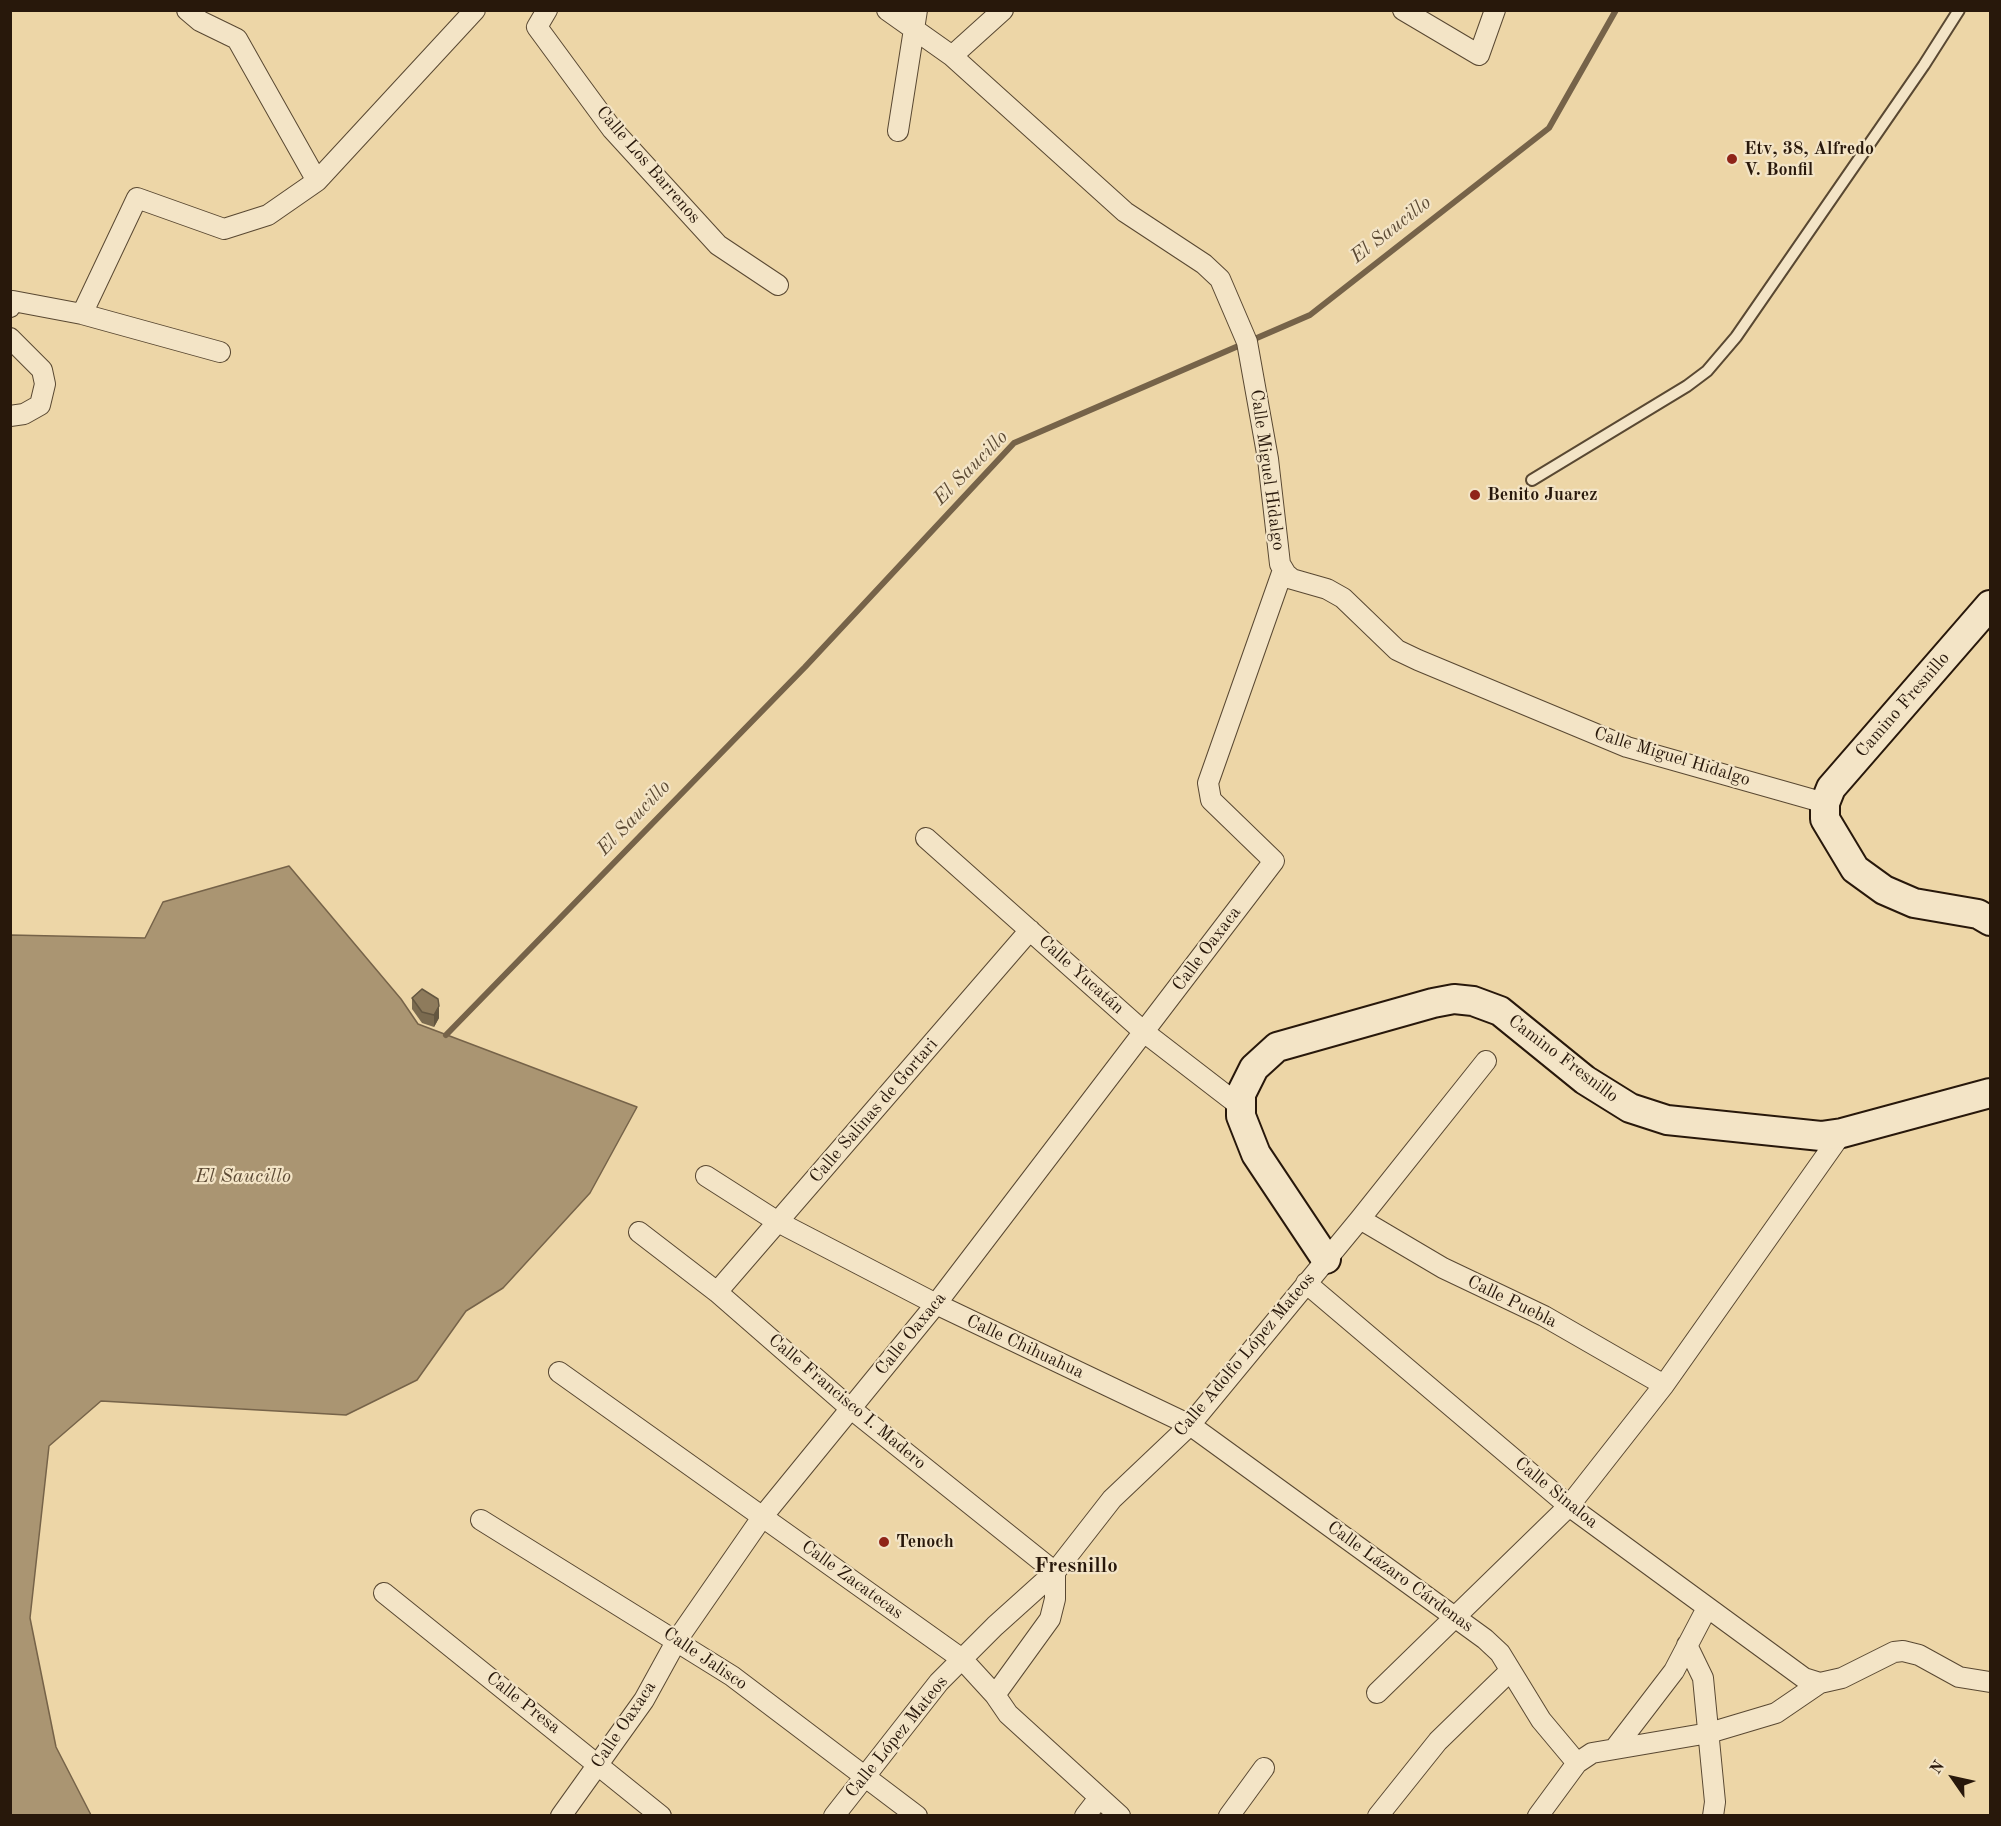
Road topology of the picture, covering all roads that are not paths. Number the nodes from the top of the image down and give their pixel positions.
1 (187, 10) edge
2 (475, 10) edge
3 (887, 10) edge
4 (917, 10) edge
5 (1003, 10) edge
6 (1403, 10) edge
7 (1495, 10) edge
8 (1959, 10) edge
9 (542, 19) edge
10 (914, 31) junction
11 (952, 56) junction
12 (898, 131) dead end
13 (317, 181) junction
14 (777, 285) dead end
15 (10, 307) edge
16 (82, 314) junction
17 (10, 338) edge
18 (220, 352) dead end
19 (10, 416) edge
20 (1532, 480) dead end
21 (1283, 570) junction
22 (1990, 605) edge
23 (1825, 803) junction
24 (926, 838) dead end
25 (1990, 921) edge
26 (1030, 930) junction
27 (1144, 1032) junction
28 (1486, 1061) dead end
29 (1990, 1093) edge
30 (1240, 1106) junction
31 (1842, 1133) junction
32 (706, 1176) dead end
33 (1360, 1220) junction
34 (778, 1222) junction
35 (639, 1232) dead end
36 (1326, 1259) junction
37 (1306, 1283) junction
38 (717, 1292) junction
39 (936, 1304) junction
40 (559, 1372) dead end
41 (1664, 1385) junction
42 (850, 1408) junction
43 (1190, 1425) junction
44 (1569, 1506) junction
45 (763, 1516) junction
46 (481, 1520) dead end
47 (1055, 1572) junction
48 (384, 1593) dead end
49 (1707, 1608) junction
50 (1455, 1617) junction
51 (677, 1640) junction
52 (1688, 1645) junction
53 (962, 1659) junction
54 (1510, 1671) junction
55 (1990, 1682) edge
56 (1820, 1683) junction
57 (1377, 1693) dead end
58 (995, 1695) junction
59 (1709, 1733) junction
60 (1615, 1748) junction
61 (1577, 1762) junction
62 (598, 1763) junction
63 (1264, 1768) dead end
64 (866, 1776) junction
65 (1099, 1798) junction
66 (561, 1815) edge
67 (661, 1815) edge
68 (834, 1815) edge
69 (917, 1815) edge
70 (1085, 1815) edge
71 (1120, 1815) edge
72 (1229, 1815) edge
73 (1378, 1815) edge
74 (1538, 1815) edge
75 (1713, 1815) edge

1 - 13 street
2 - 13 street
3 - 10 street, Calle Miguel Hidalgo
4 - 10 street
5 - 11 street
6 - 7 street
8 - 20 lane
9 - 14 street, Calle Los Barrenos
10 - 11 street, Calle Miguel Hidalgo
10 - 12 street
11 - 21 street, Calle Miguel Hidalgo
13 - 16 street
15 - 16 street
16 - 18 street
17 - 19 street
21 - 23 street, Calle Miguel Hidalgo
21 - 27 street, Calle Oaxaca
22 - 23 street, Camino Fresnillo
23 - 25 street
24 - 26 street, Calle Yucatán
26 - 27 street, Calle Yucatán
26 - 34 street, Calle Salinas de Gortari
27 - 30 street, Calle Yucatán
27 - 39 street, Calle Oaxaca
28 - 33 street, Calle Adolfo López Mateos
29 - 31 street, Camino Fresnillo
30 - 31 street, Camino Fresnillo
30 - 36 street
31 - 41 street
32 - 34 street, Calle Chihuahua
33 - 36 street, Calle Adolfo López Mateos
33 - 41 street, Calle Puebla
34 - 38 street, Calle Salinas de Gortari
34 - 39 street, Calle Chihuahua
35 - 38 street, Calle Francisco I. Madero
36 - 37 street, Calle Adolfo López Mateos
37 - 43 street, Calle Adolfo López Mateos
37 - 44 street, Calle Sinaloa
38 - 42 street, Calle Francisco I. Madero
39 - 42 street, Calle Oaxaca
39 - 43 street, Calle Chihuahua
40 - 45 street, Calle Zacatecas
41 - 44 street
42 - 45 street, Calle Oaxaca
42 - 47 street, Calle Francisco I. Madero
43 - 47 street, Calle Adolfo López Mateos
43 - 50 street, Calle Lázaro Cárdenas
44 - 49 street, Calle Sinaloa
44 - 50 street
45 - 51 street, Calle Oaxaca
45 - 53 street, Calle Zacatecas
46 - 51 street, Calle Jalisco
47 - 53 street, Calle Adolfo López Mateos
47 - 58 street
48 - 62 street, Calle Presa
49 - 52 street
49 - 56 street, Calle Sinaloa
50 - 54 street, Calle Lázaro Cárdenas
50 - 57 street
51 - 62 street, Calle Oaxaca
51 - 64 street, Calle Jalisco
52 - 59 street
52 - 60 street
53 - 58 street, Calle Zacatecas
53 - 64 street, Calle López Mateos
54 - 61 street, Calle Lázaro Cárdenas
54 - 73 street
55 - 56 street
56 - 59 street
58 - 65 street, Calle Zacatecas
59 - 60 street
59 - 75 street
60 - 61 street
61 - 74 street
62 - 66 street, Calle Oaxaca
62 - 67 street, Calle Presa
63 - 72 street
64 - 68 street, Calle López Mateos
64 - 69 street, Calle Jalisco
65 - 70 street
65 - 71 street, Calle Zacatecas

